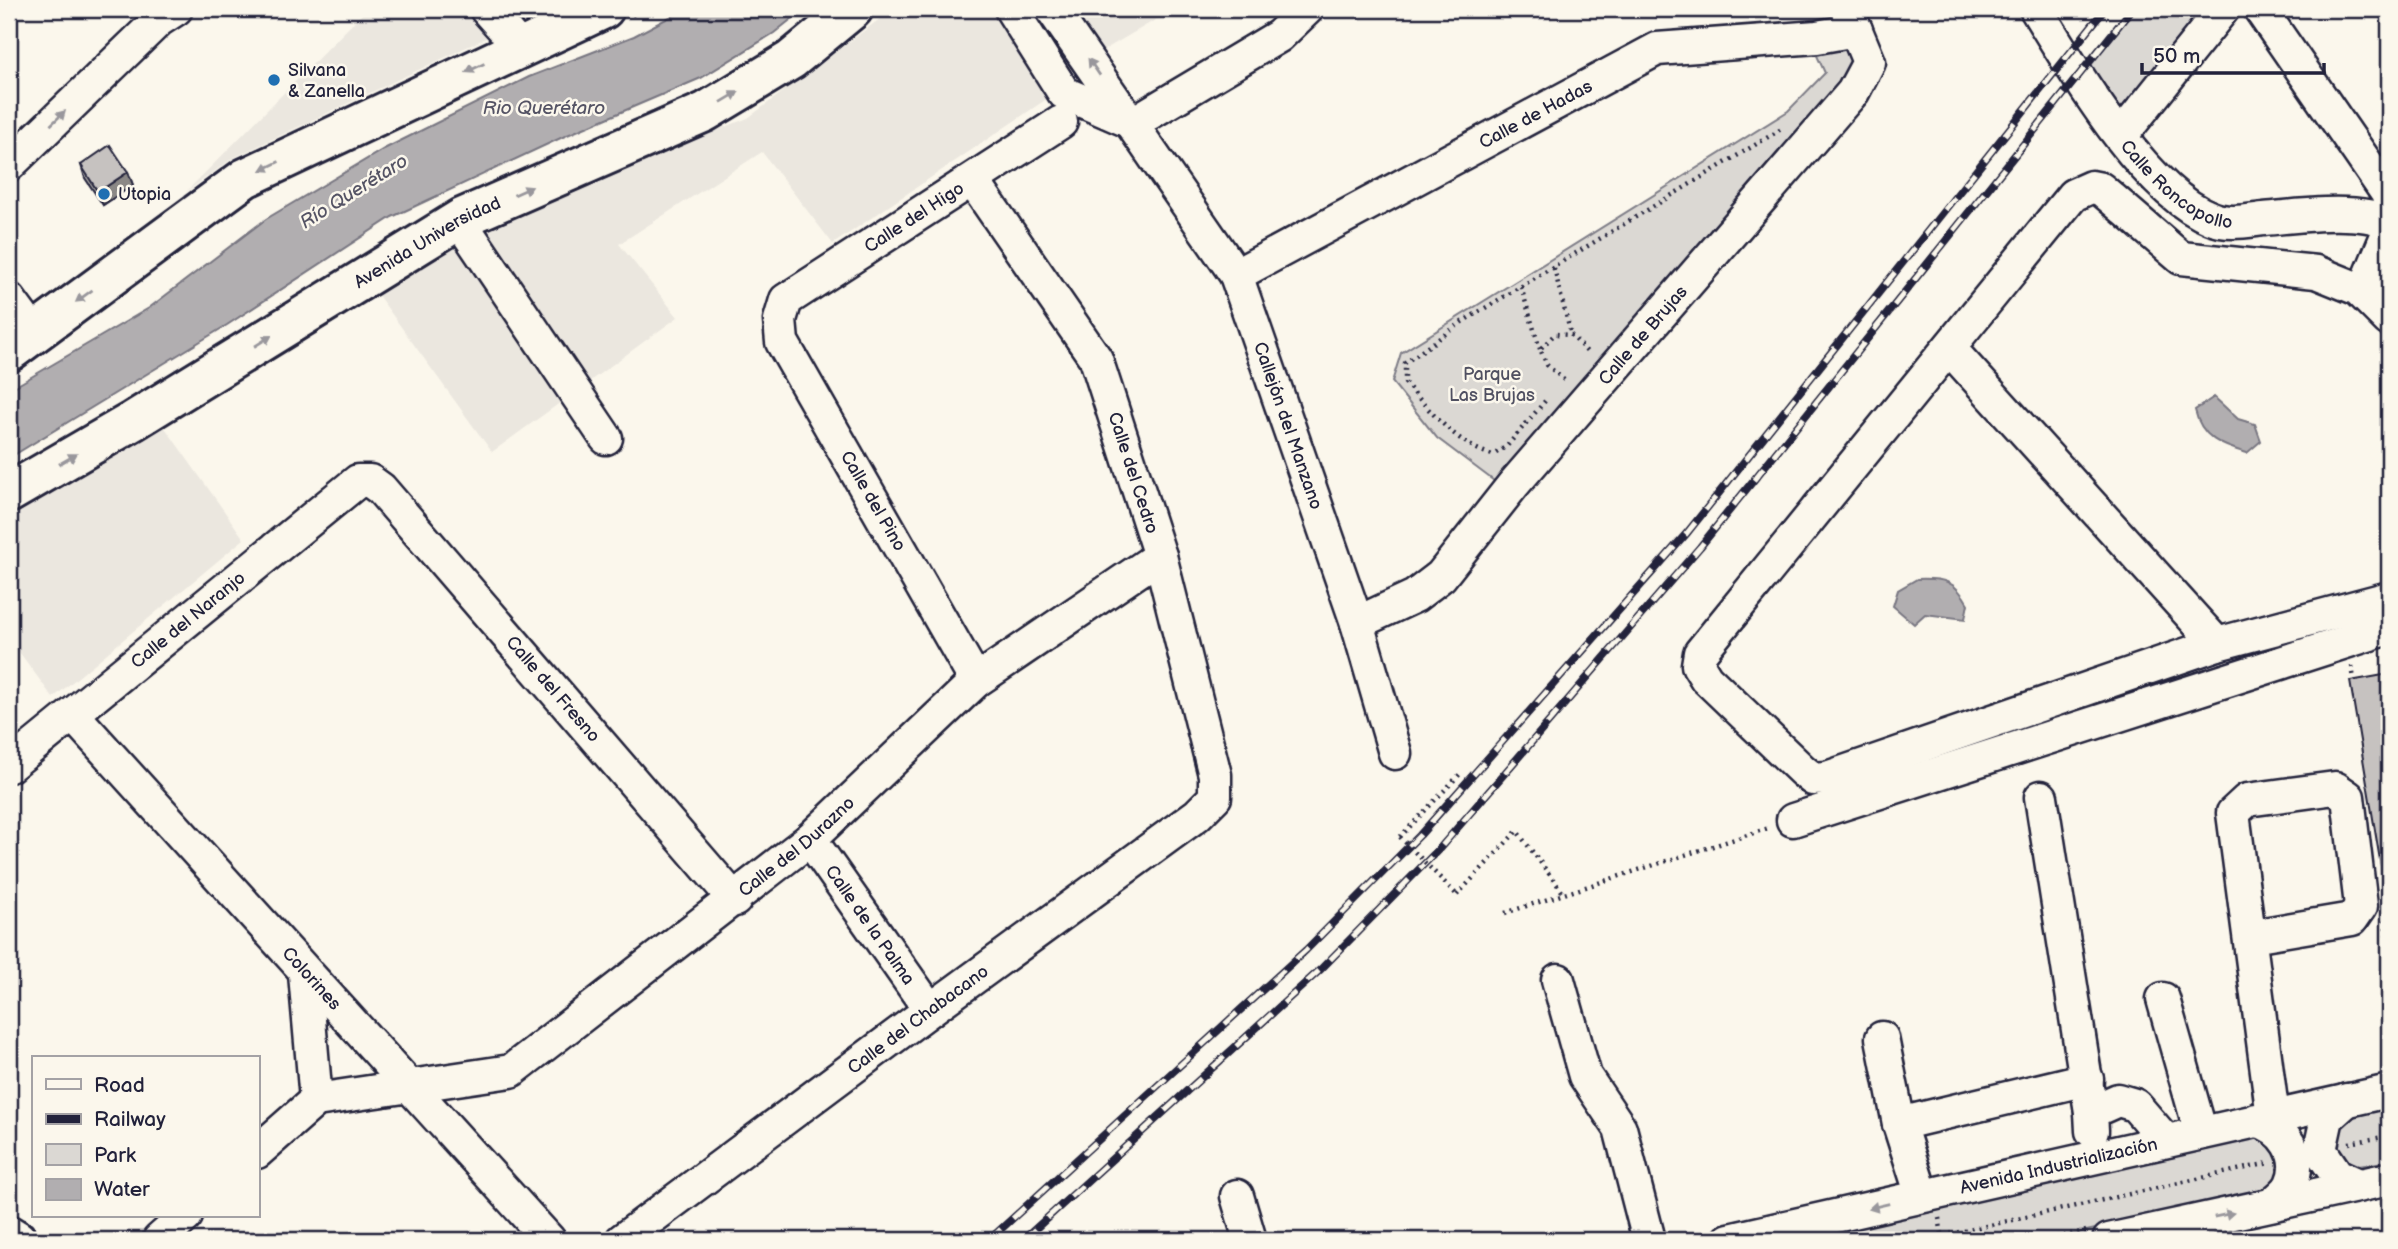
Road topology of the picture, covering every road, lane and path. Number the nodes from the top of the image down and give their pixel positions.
1 (176, 9) edge
2 (486, 9) edge
3 (604, 9) edge
4 (853, 9) edge
5 (1011, 9) edge
6 (1052, 9) edge
7 (1307, 9) edge
8 (2036, 9) edge
9 (2223, 9) edge
10 (2260, 9) edge
11 (1852, 19) edge
12 (520, 47) junction
13 (1060, 122) dead end
14 (1133, 123) junction
15 (2120, 136) junction
16 (1775, 142) dead end
17 (9, 165) edge
18 (973, 181) junction
19 (2389, 196) edge
20 (458, 220) junction
21 (2389, 223) edge
22 (2389, 231) edge
23 (1553, 268) junction
24 (1237, 275) junction
25 (1521, 287) junction
26 (2363, 293) junction
27 (9, 299) edge
28 (779, 320) joint
29 (2389, 320) edge
30 (1571, 335) junction
31 (21, 343) edge
32 (1597, 343) dead end
33 (1540, 349) junction
34 (1950, 349) junction
35 (1588, 353) junction
36 (1580, 362) dead end
37 (1572, 371) dead end
38 (1564, 380) junction
39 (1556, 389) dead end
40 (1548, 398) dead end
41 (606, 438) dead end
42 (370, 481) joint
43 (9, 493) edge
44 (1160, 556) junction
45 (2389, 598) edge
46 (1357, 623) junction
47 (2389, 628) edge
48 (2217, 644) junction
49 (976, 681) junction
50 (74, 716) junction
51 (1395, 753) dead end
52 (9, 766) edge
53 (1461, 774) dead end
54 (1214, 797) joint
55 (2041, 797) dead end
56 (1793, 820) joint
57 (810, 839) junction
58 (1564, 894) junction
59 (735, 900) junction
60 (1505, 913) dead end
61 (2252, 936) junction
62 (305, 974) junction
63 (1558, 980) dead end
64 (2163, 999) dead end
65 (930, 1010) junction
66 (1882, 1038) dead end
67 (2087, 1079) junction
68 (409, 1087) junction
69 (2389, 1091) edge
70 (316, 1100) junction
71 (2347, 1100) junction
72 (2091, 1112) junction
73 (2265, 1119) junction
74 (1899, 1124) junction
75 (2201, 1133) junction
76 (2389, 1136) edge
77 (2166, 1141) junction
78 (259, 1150) edge
79 (2308, 1153) junction
80 (2093, 1157) junction
81 (2374, 1182) edge
82 (1237, 1196) dead end
83 (1922, 1196) junction
84 (2272, 1204) junction
85 (184, 1218) edge
86 (9, 1235) edge
87 (17, 1240) edge
88 (159, 1240) edge
89 (549, 1240) edge
90 (622, 1240) edge
91 (1250, 1240) edge
92 (1649, 1240) edge
93 (1729, 1240) edge
94 (1923, 1240) edge
95 (2109, 1240) edge

17 -> 1 street
2 - 12 street
3 - 12 main road
20 -> 4 main road, Avenida Universidad
5 - 14 street
14 -> 6 street, Callejón del Manzano
7 - 14 street
8 - 15 street, Calle Roncopollo
9 - 15 street
10 - 19 street
11 - 24 street, Calle de Hadas
11 - 46 street, Calle de Brujas
12 -> 31 main road
13 - 18 street, Calle del Higo
14 - 24 street, Callejón del Manzano
15 - 21 street, Calle Roncopollo
16 - 23 path
18 - 28 street, Calle del Higo
18 - 44 street, Calle del Cedro
20 - 41 street
43 -> 20 main road, Avenida Universidad
22 - 26 street
23 - 25 path
23 - 30 path
24 - 46 street, Callejón del Manzano
25 - 33 path
25 - 40 path
26 - 29 street
26 - 34 street
27 - 31 street
28 - 49 street, Calle del Pino
30 - 33 path
30 - 35 path
32 - 35 path
33 - 38 path
34 - 48 street
34 - 48 street
35 - 36 path
37 - 38 path
38 - 39 path
42 - 50 street, Calle del Naranjo
42 - 59 street, Calle del Fresno
44 - 49 street, Calle del Durazno
44 - 54 street, Calle del Cedro
45 - 48 street
46 - 51 street, Callejón del Manzano
47 - 56 street
49 - 57 street, Calle del Durazno
50 - 52 street, Calle del Naranjo
50 - 62 street, Colorines
53 - 58 path, bridge
54 - 65 street, Calle del Chabacano
55 - 67 street
56 - 58 path
57 - 59 street, Calle del Durazno
57 - 65 street, Calle de la Palma
58 - 60 path
59 - 68 street, Calle del Durazno
61 - 61 street
61 - 73 street
62 - 68 street, Colorines
62 - 70 street
63 - 92 street
64 - 75 street
65 - 90 street, Calle del Chabacano
66 - 74 street
67 - 72 street
67 - 74 street
68 - 70 street, Calle del Durazno
68 - 89 street, Colorines
69 - 71 street, Avenida Industrialización
70 - 78 street
71 - 73 street, Avenida Industrialización
71 - 79 street
72 - 77 street
72 - 80 street
73 - 75 street, Avenida Industrialización
73 - 79 street
74 - 83 street
75 - 77 street, Avenida Industrialización
76 - 79 path
77 - 80 street, Avenida Industrialización
79 - 81 street
79 - 84 street
79 - 94 path
80 - 83 street, Avenida Industrialización
81 - 84 street
82 - 91 street
83 -> 93 street, Avenida Industrialización
95 -> 84 street
85 - 88 street
86 - 87 main road

